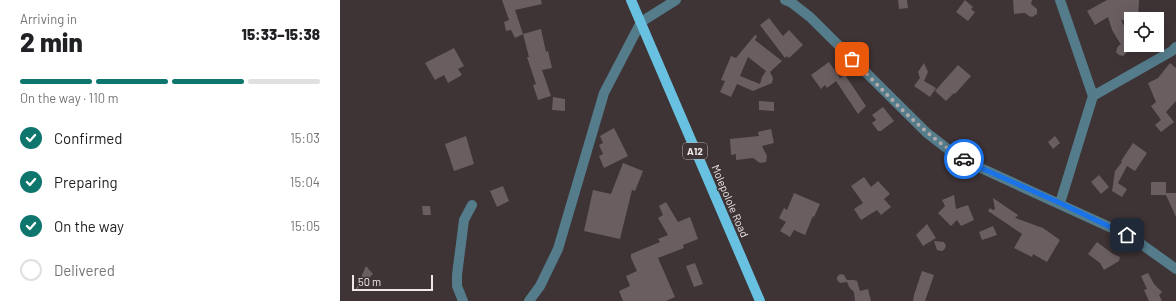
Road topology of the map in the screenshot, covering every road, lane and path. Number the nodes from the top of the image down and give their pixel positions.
1 (631, 0) edge
2 (676, 0) edge
3 (785, 0) edge
4 (1060, 0) edge
5 (641, 22) junction
6 (1176, 47) edge
7 (1093, 96) junction
8 (1060, 203) junction
9 (472, 206) dead end
10 (1176, 269) edge
11 (463, 301) edge
12 (529, 301) edge
13 (760, 301) edge

1 - 5 main road, Molepolole Road / A12
2 - 5 street
3 - 8 street
4 - 7 street
5 - 12 street
5 - 13 main road, Molepolole Road / A12
6 - 7 street
7 - 8 street
8 - 10 street
9 - 11 street

